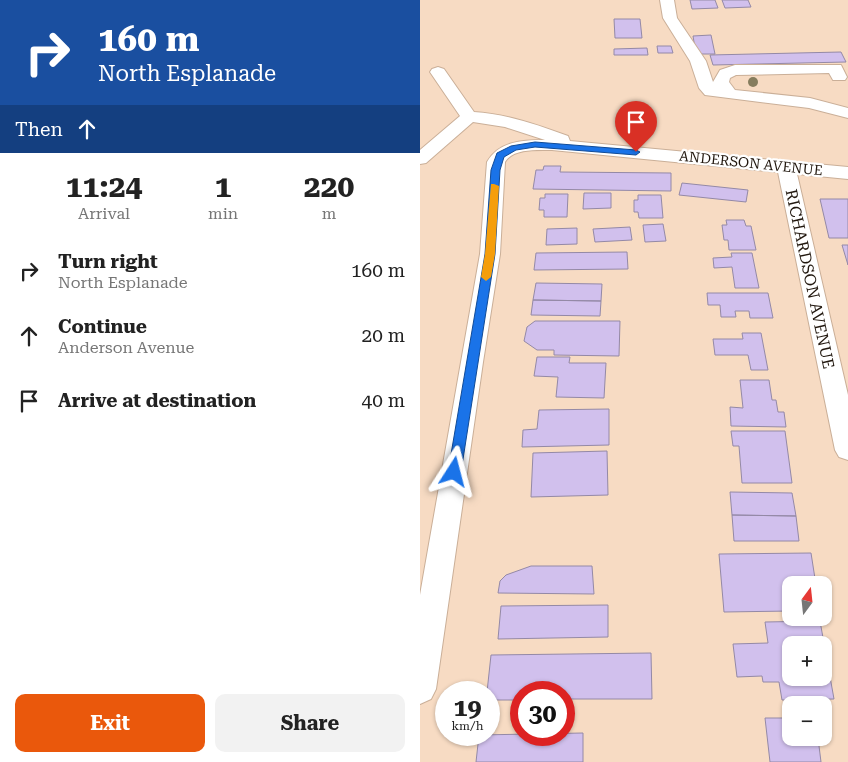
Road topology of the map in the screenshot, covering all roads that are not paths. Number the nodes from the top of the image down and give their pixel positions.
1 (667, 0) edge
2 (767, 69) junction
3 (438, 72) dead end
4 (839, 77) dead end
5 (731, 95) junction
6 (801, 102) junction
7 (848, 113) edge
8 (469, 117) junction
9 (579, 147) junction
10 (420, 158) edge
11 (786, 166) junction
12 (848, 173) edge
13 (841, 385) edge
14 (848, 450) edge
15 (420, 689) edge

1 - 5 street
2 - 4 street
2 - 5 street
2 - 6 street
3 - 8 street
5 - 6 street
6 - 7 street
8 - 9 street
8 - 10 street
9 - 11 street, ANDERSON AVENUE
9 - 15 street, ANDERSON AVENUE
11 - 12 street, ANDERSON AVENUE
11 - 13 street, RICHARDSON AVENUE
13 - 14 street, RICHARDSON AVENUE

